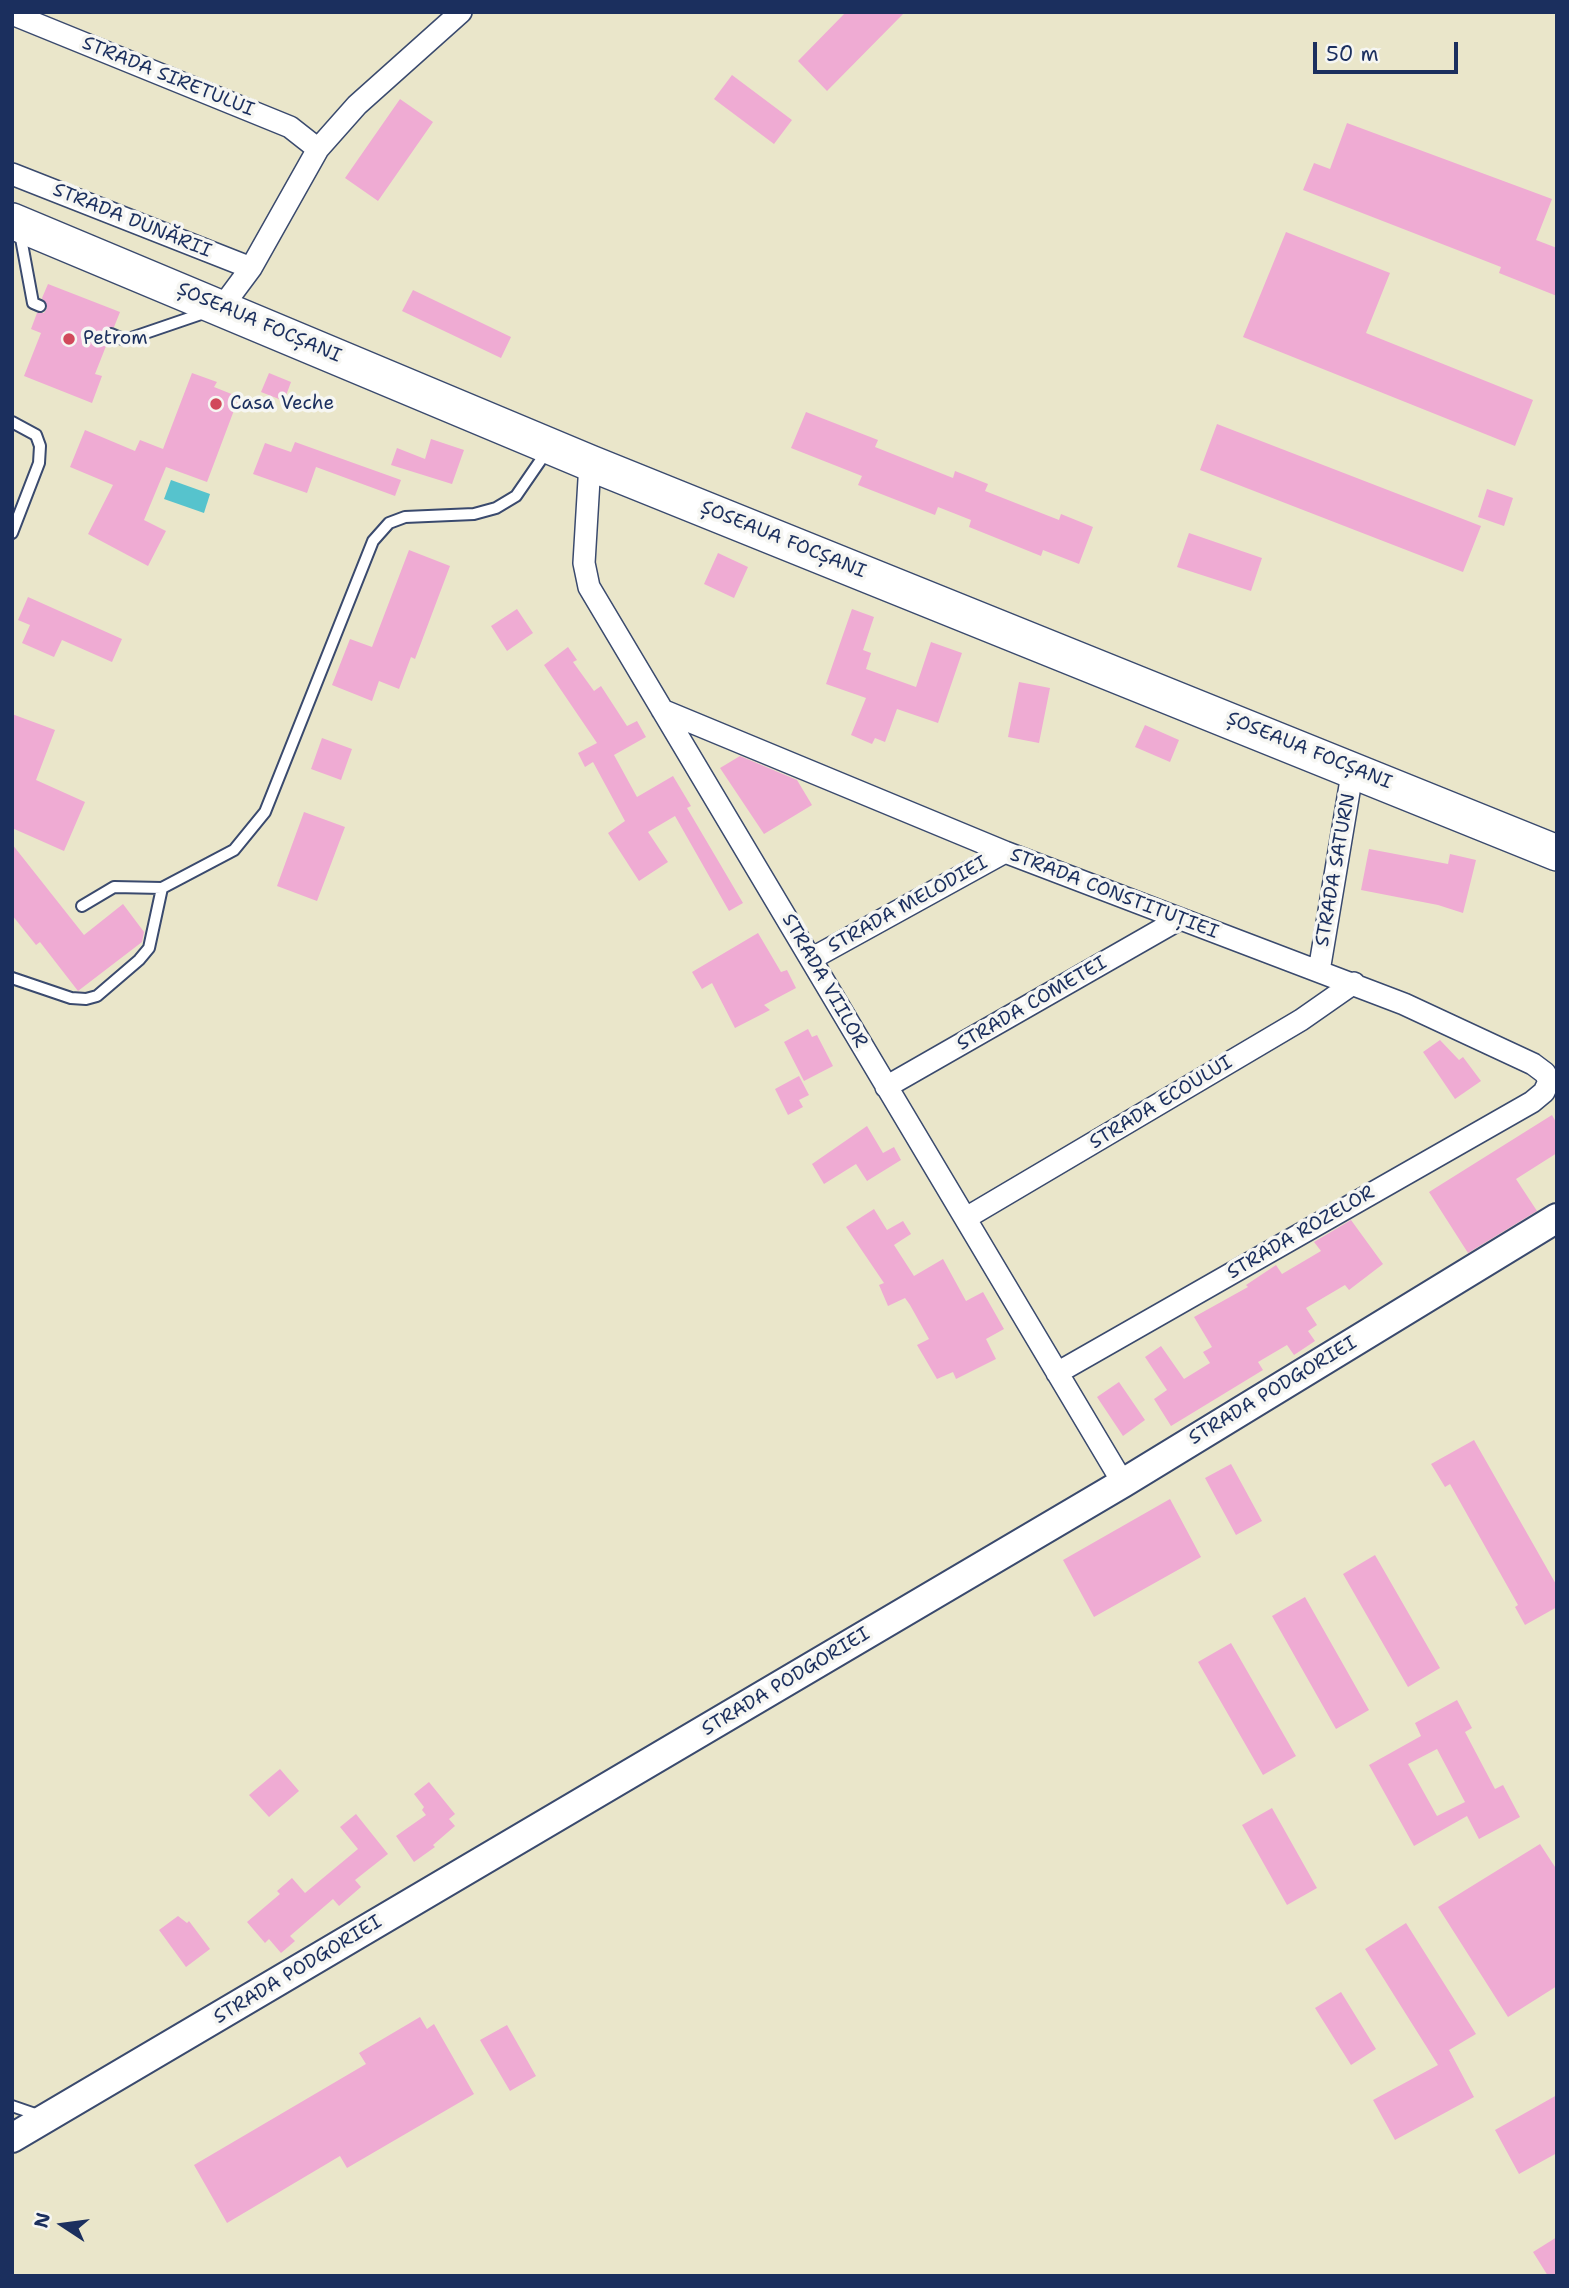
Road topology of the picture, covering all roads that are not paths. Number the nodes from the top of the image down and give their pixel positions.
1 (461, 12) edge
2 (12, 14) edge
3 (318, 149) junction
4 (12, 174) edge
5 (15, 222) edge
6 (251, 268) junction
7 (40, 306) dead end
8 (222, 307) junction
9 (111, 334) dead end
10 (12, 422) edge
11 (551, 446) junction
12 (590, 463) junction
13 (12, 533) edge
14 (662, 710) junction
15 (1353, 768) junction
16 (1005, 852) junction
17 (1557, 853) edge
18 (162, 888) junction
19 (82, 906) dead end
20 (1178, 920) junction
21 (811, 959) junction
22 (1319, 971) junction
23 (12, 978) edge
24 (1354, 984) junction
25 (886, 1087) junction
26 (1544, 1092) joint
27 (966, 1219) junction
28 (1557, 1219) edge
29 (1057, 1373) junction
30 (1123, 1483) junction
31 (12, 2106) edge
32 (47, 2118) junction
33 (12, 2138) edge

1 - 3 street
2 - 3 street, STRADA SIRETULUI
3 - 6 street
4 - 6 street, STRADA DUNĂRII
5 - 7 lane
5 - 8 main road, ȘOSEAUA FOCȘANI
6 - 8 street
8 - 9 lane
8 - 11 main road, ȘOSEAUA FOCȘANI
10 - 13 lane
11 - 12 main road, ȘOSEAUA FOCȘANI
11 - 18 lane
12 - 14 street, STRADA VIILOR
12 - 15 main road, ȘOSEAUA FOCȘANI
14 - 16 street, STRADA CONSTITUȚIEI
14 - 21 street, STRADA VIILOR
15 - 17 main road, ȘOSEAUA FOCȘANI
15 - 22 street, STRADA SATURN
16 - 20 street, STRADA CONSTITUȚIEI
16 - 21 street, STRADA MELODIEI
18 - 19 lane
18 - 23 lane
20 - 22 street, STRADA CONSTITUȚIEI
20 - 25 street, STRADA COMETEI
21 - 25 street, STRADA VIILOR
22 - 24 street, STRADA CONSTITUȚIEI
24 - 26 street, STRADA CONSTITUȚIEI
24 - 27 street, STRADA ECOULUI
25 - 27 street, STRADA VIILOR
26 - 29 street, STRADA ROZELOR
27 - 29 street, STRADA VIILOR
28 - 30 street, STRADA PODGORIEI
29 - 30 street, STRADA VIILOR
30 - 32 street, STRADA PODGORIEI
31 - 32 lane
32 - 33 street, STRADA PODGORIEI

